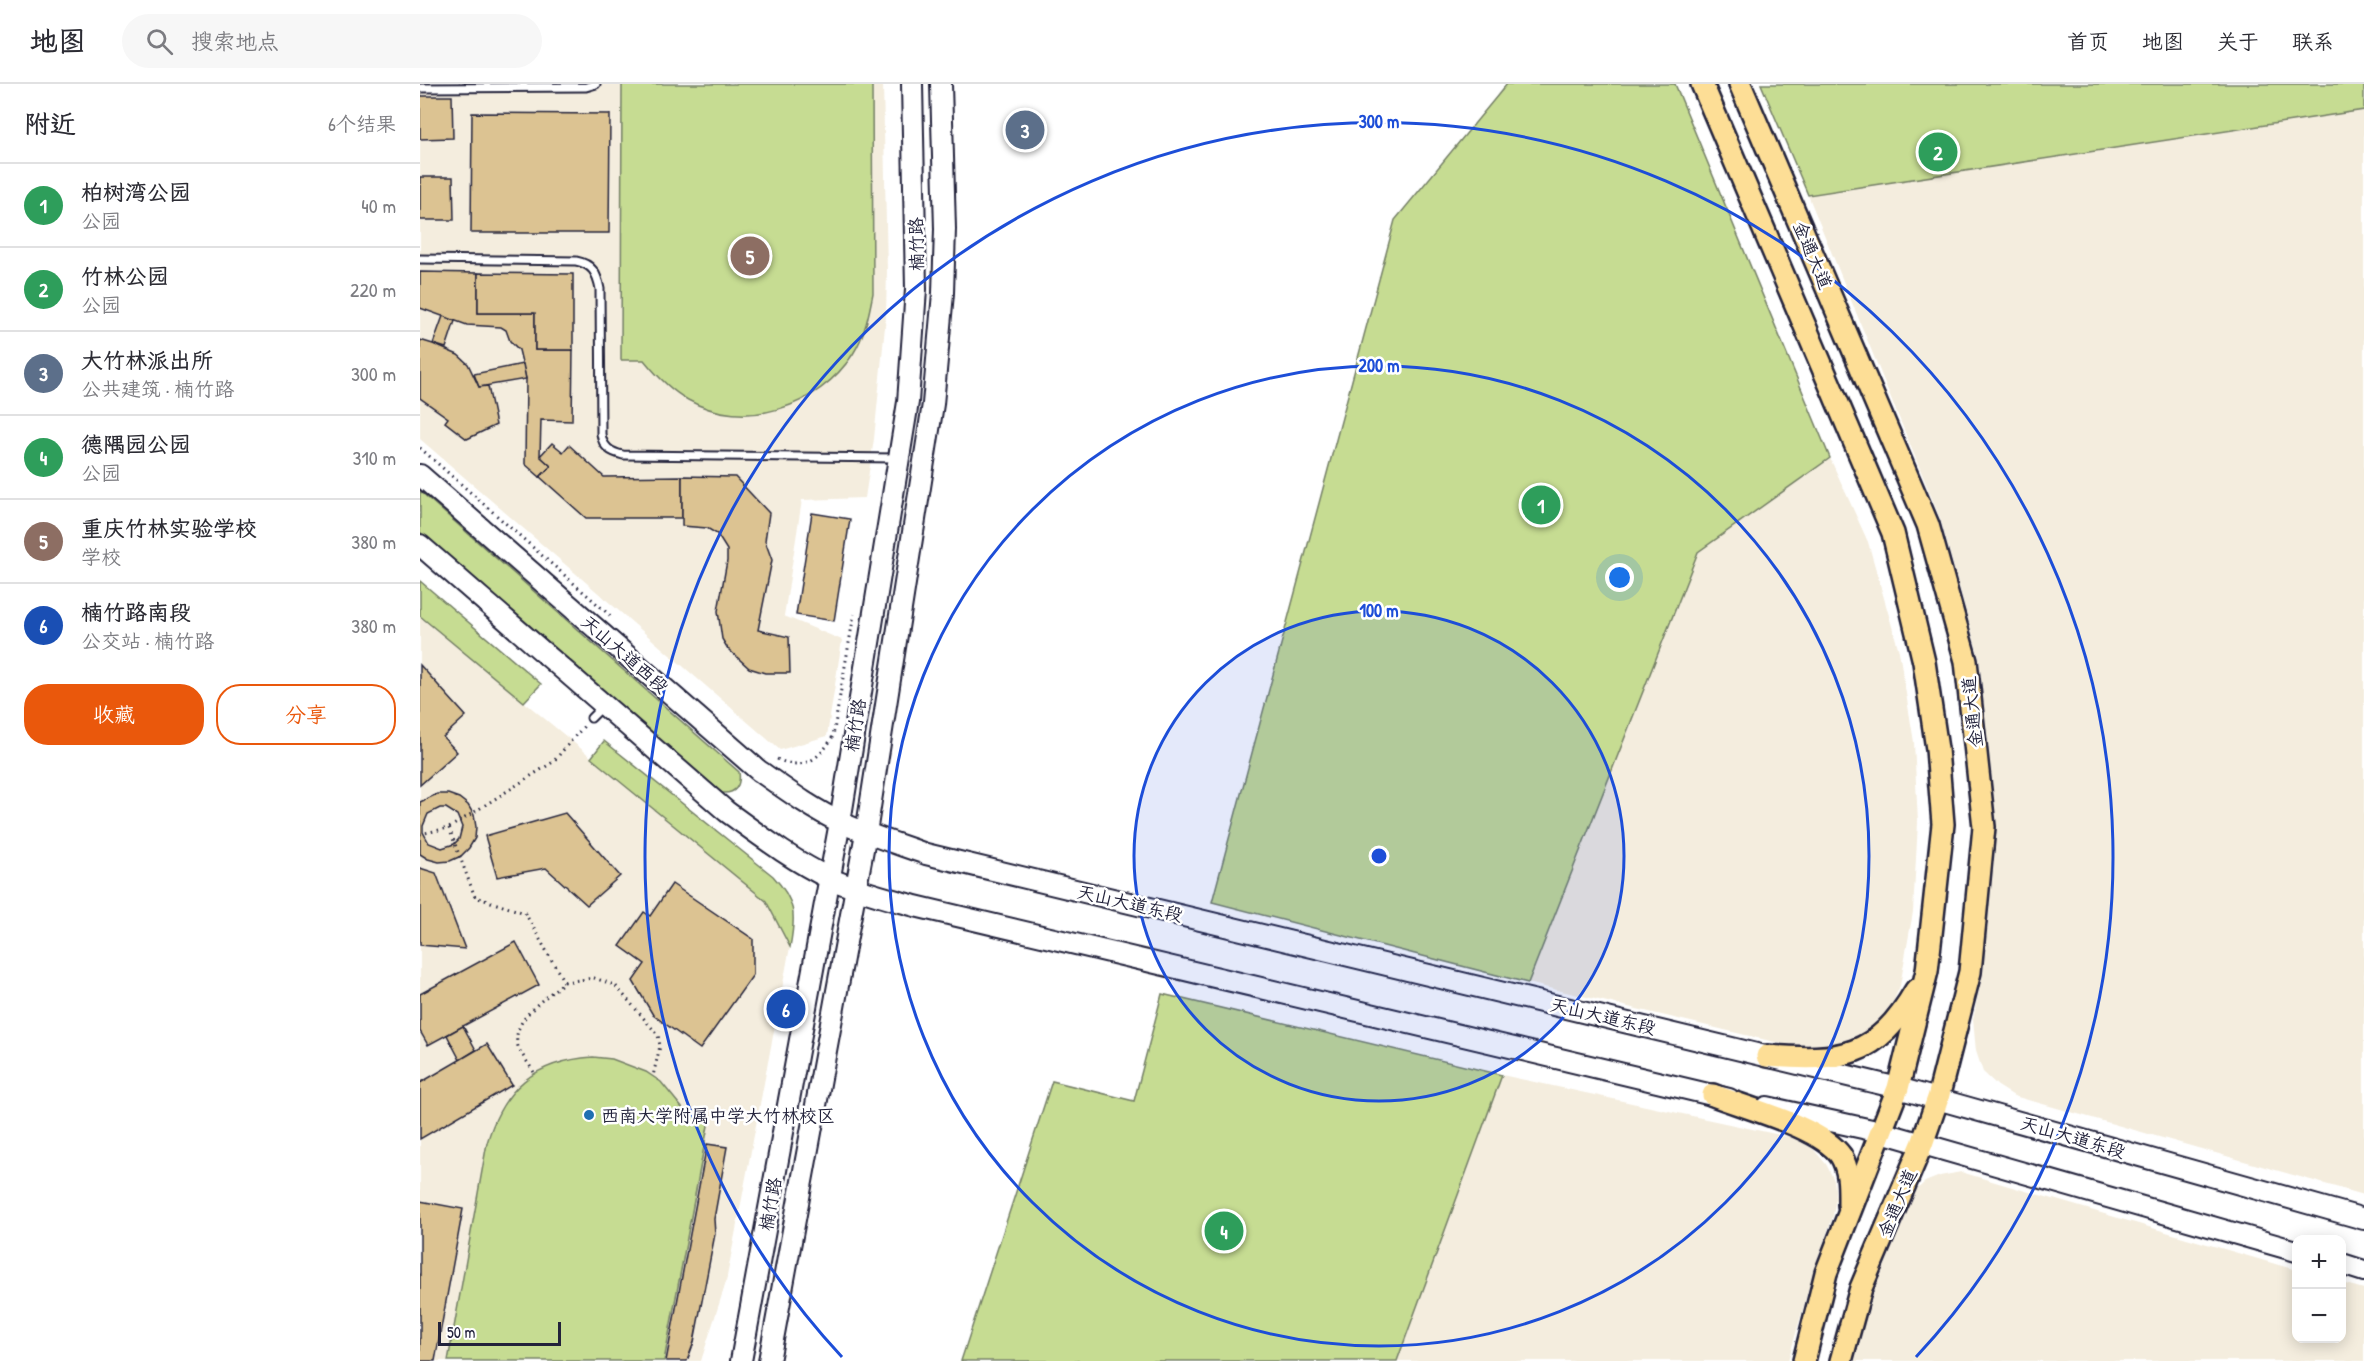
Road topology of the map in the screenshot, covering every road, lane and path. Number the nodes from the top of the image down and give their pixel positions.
1 (596, 84) edge
2 (912, 84) edge
3 (941, 84) edge
4 (1702, 84) edge
5 (1740, 84) edge
6 (420, 88) edge
7 (420, 260) edge
8 (420, 448) edge
9 (899, 458) junction
10 (420, 475) edge
11 (420, 545) edge
12 (855, 609) dead end
13 (617, 621) dead end
14 (598, 711) junction
15 (770, 755) dead end
16 (840, 822) junction
17 (449, 828) junction
18 (866, 833) junction
19 (420, 834) edge
20 (830, 878) junction
21 (856, 889) junction
22 (1927, 971) junction
23 (564, 982) junction
24 (1767, 1056) junction
25 (535, 1074) dead end
26 (652, 1076) dead end
27 (1898, 1088) junction
28 (1713, 1095) junction
29 (1938, 1098) junction
30 (1881, 1132) junction
31 (1922, 1143) junction
32 (1848, 1217) junction
33 (2364, 1219) edge
34 (2292, 1250) edge
35 (2346, 1265) edge
36 (2364, 1271) edge
37 (741, 1361) edge
38 (769, 1361) edge
39 (1804, 1361) edge
40 (1841, 1361) edge

1 - 6 lane
2 - 9 main road, 楠竹路
3 - 18 main road, 楠竹路
4 - 22 main road, 金通大道
5 - 29 main road, 金通大道
7 - 9 lane
8 - 13 path
9 - 16 main road, 楠竹路
10 - 16 main road, 天山大道西段
11 - 14 main road
12 - 15 path
14 - 17 path
14 - 20 main road
16 - 18 main road, 天山大道东段
16 - 20 main road, 楠竹路
17 - 19 path
17 - 23 path
18 - 21 main road, 楠竹路
18 - 24 main road, 天山大道东段
20 - 21 main road
20 - 37 main road, 楠竹路
21 - 28 main road
21 - 38 main road, 楠竹路
22 - 24 main road
22 - 27 main road, 金通大道
23 - 25 path
23 - 26 path
24 - 27 main road, 天山大道东段
27 - 29 main road, 天山大道东段
27 - 30 main road, 金通大道
28 - 30 main road
28 - 32 main road
29 - 31 main road, 金通大道
29 - 33 main road, 天山大道东段
30 - 31 main road
30 - 32 main road, 金通大道
31 - 34 main road
31 - 40 main road, 金通大道
32 - 39 main road, 金通大道
35 - 36 main road

